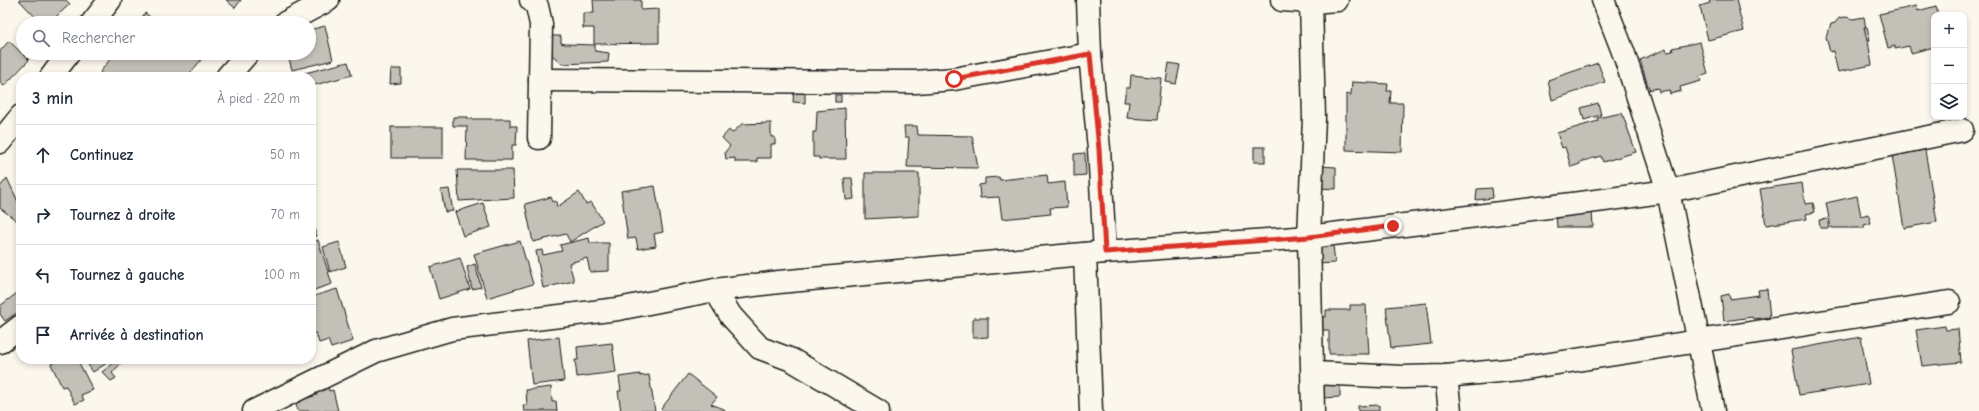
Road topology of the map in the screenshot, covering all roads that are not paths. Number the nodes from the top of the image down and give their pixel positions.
1 (110, 0) edge
2 (328, 0) edge
3 (531, 0) edge
4 (1088, 0) edge
5 (1282, 0) edge
6 (1338, 0) edge
7 (1602, 0) edge
8 (1311, 2) junction
9 (97, 16) edge
10 (298, 16) edge
11 (1090, 54) junction
12 (64, 60) edge
13 (242, 60) edge
14 (55, 72) edge
15 (231, 72) edge
16 (540, 80) junction
17 (16, 122) edge
18 (1962, 130) dead end
19 (539, 138) dead end
20 (0, 142) edge
21 (1668, 191) junction
22 (1309, 237) junction
23 (1095, 253) junction
24 (716, 290) junction
25 (1949, 302) dead end
26 (16, 330) edge
27 (1698, 341) junction
28 (0, 342) edge
29 (1313, 372) junction
30 (1446, 376) junction
31 (263, 409) edge
32 (878, 411) edge
33 (1091, 411) edge
34 (1313, 411) edge
35 (1450, 411) edge
36 (1713, 411) edge

1 - 9 street
2 - 10 street
3 - 16 street
4 - 11 street
5 - 8 street
6 - 8 street
7 - 21 street
8 - 22 street
11 - 16 street
11 - 23 street
12 - 14 street
13 - 15 street
16 - 19 street
17 - 20 street
18 - 21 street
21 - 22 street
21 - 27 street
22 - 23 street
22 - 29 street
23 - 24 street
23 - 33 street
24 - 31 street
24 - 32 street
25 - 27 street
26 - 28 street
27 - 30 street
27 - 36 street
29 - 30 street
29 - 34 street
30 - 35 street

